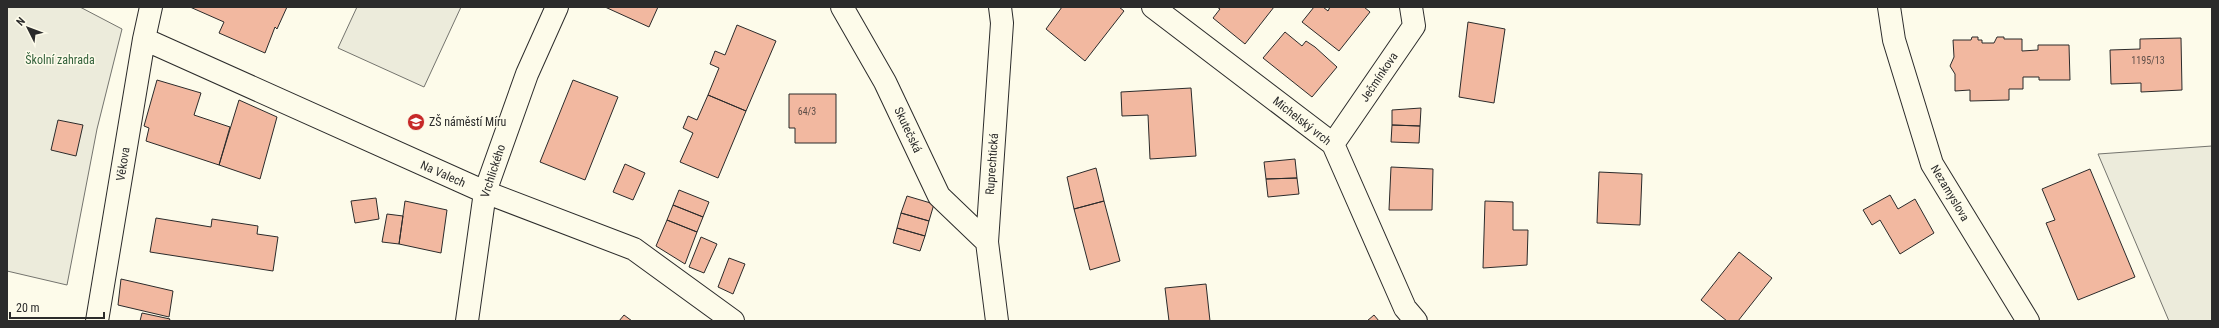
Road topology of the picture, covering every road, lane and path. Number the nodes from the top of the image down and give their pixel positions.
1 (151, 7) edge
2 (557, 7) edge
3 (842, 7) edge
4 (1153, 7) edge
5 (1411, 7) edge
6 (1889, 7) edge
7 (1003, 12) edge
8 (144, 39) junction
9 (1333, 144) junction
10 (485, 192) junction
11 (987, 242) junction
12 (97, 321) edge
13 (467, 321) edge
14 (733, 321) edge
15 (997, 321) edge
16 (1416, 321) edge
17 (2028, 321) edge

1 - 8 street, Věkova
2 - 10 street, Vrchlického
3 - 11 street, Skutečská
4 - 9 street, Michelský vrch
5 - 9 street, Ječmínkova
6 - 17 street, Nezamyslova
7 - 11 street, Ruprechtická
8 - 10 street, Na Valech
8 - 12 street, Věkova
9 - 16 street, Michelský vrch
10 - 13 street, Vrchlického
10 - 14 street, Na Valech
11 - 15 street, Ruprechtická

